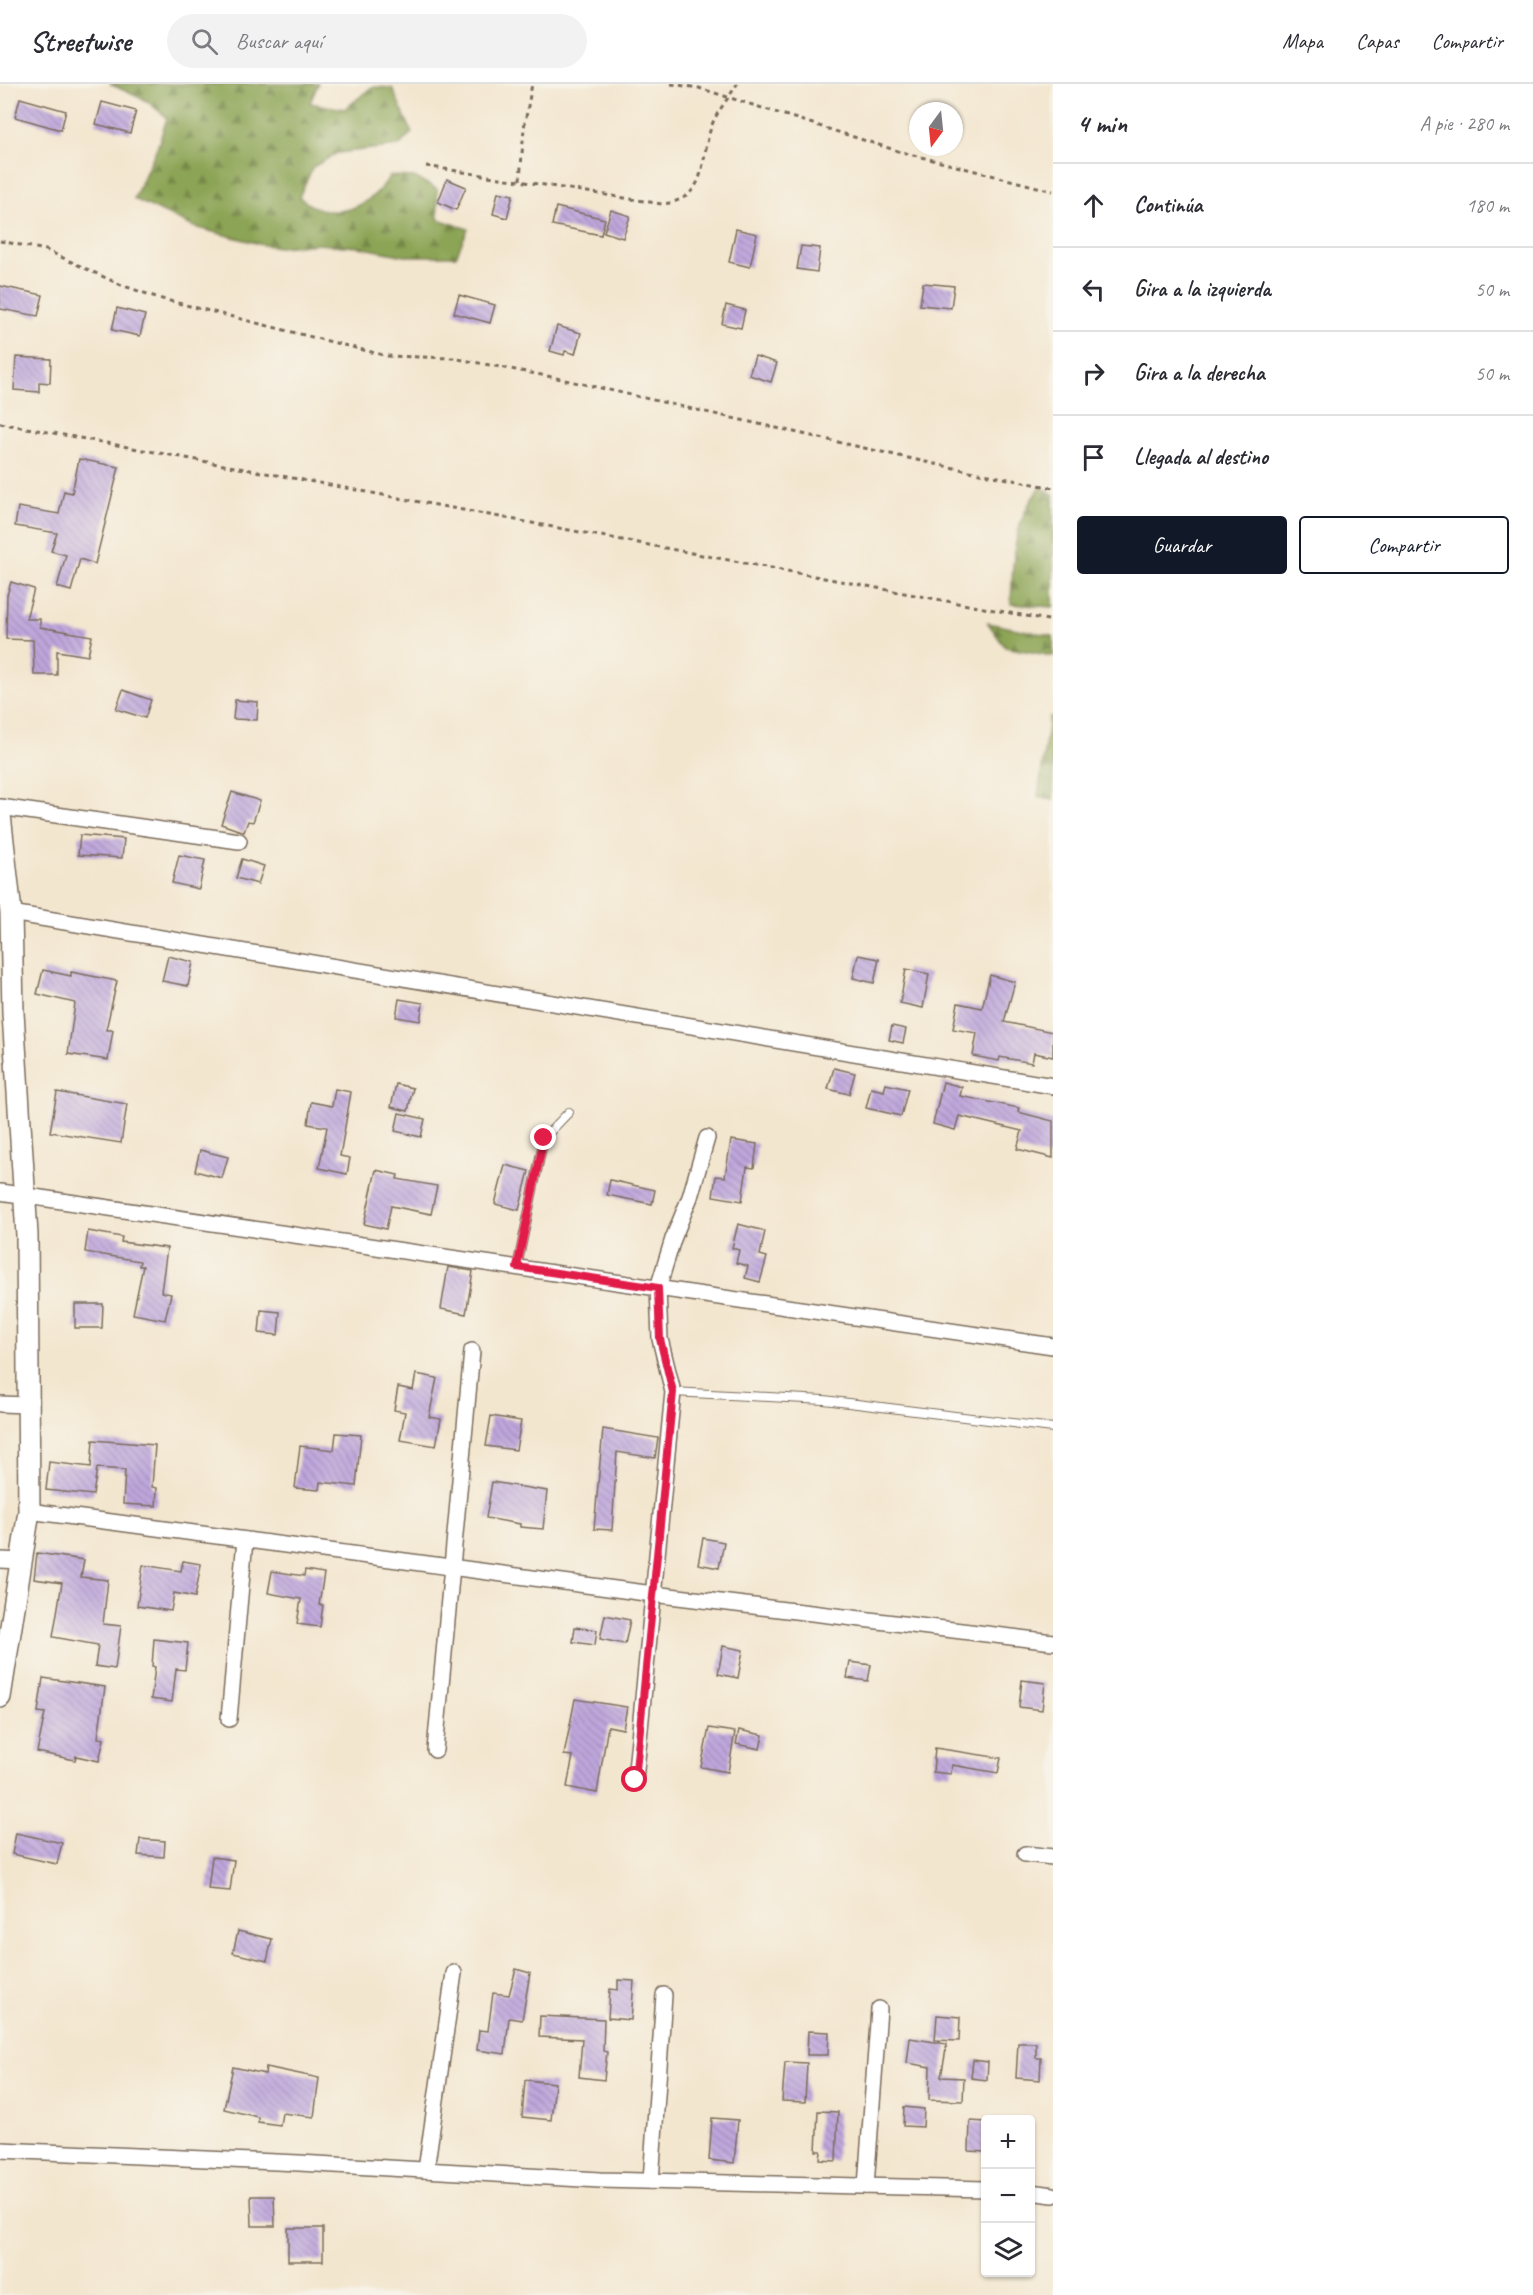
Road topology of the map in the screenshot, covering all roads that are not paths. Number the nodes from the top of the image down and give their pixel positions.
1 (0, 807) edge
2 (0, 815) edge
3 (239, 841) dead end
4 (11, 913) junction
5 (6, 1013) edge
6 (1053, 1086) edge
7 (569, 1112) dead end
8 (707, 1138) dead end
9 (0, 1192) edge
10 (24, 1194) junction
11 (517, 1267) junction
12 (658, 1288) junction
13 (1053, 1346) edge
14 (472, 1350) dead end
15 (673, 1392) junction
16 (0, 1404) edge
17 (27, 1404) junction
18 (1053, 1428) edge
19 (28, 1511) junction
20 (245, 1540) junction
21 (0, 1560) edge
22 (22, 1561) junction
23 (452, 1567) junction
24 (653, 1594) junction
25 (1053, 1642) edge
26 (0, 1697) edge
27 (229, 1719) dead end
28 (435, 1750) dead end
29 (635, 1780) dead end
30 (1025, 1854) dead end
31 (1053, 1857) edge
32 (454, 1973) dead end
33 (664, 1995) dead end
34 (879, 2009) dead end
35 (0, 2150) edge
36 (426, 2170) junction
37 (651, 2181) junction
38 (866, 2186) junction
39 (981, 2189) edge
40 (1035, 2192) edge
41 (1053, 2194) edge

1 - 3 street
2 - 4 street
4 - 5 street
4 - 6 street
5 - 10 street
7 - 11 lane
8 - 12 street
9 - 10 street
10 - 11 street
10 - 17 street
11 - 12 street
12 - 13 street
12 - 15 street
14 - 23 street
15 - 18 lane
15 - 24 street
16 - 17 street
17 - 19 street
19 - 20 street
19 - 22 street
20 - 23 street
20 - 27 street
21 - 22 street
22 - 26 street
23 - 24 street
23 - 28 street
24 - 25 street
24 - 29 street
30 - 31 street
32 - 36 street
33 - 37 street
34 - 38 street
35 - 36 street
36 - 37 street
37 - 38 street
38 - 39 street
40 - 41 street

